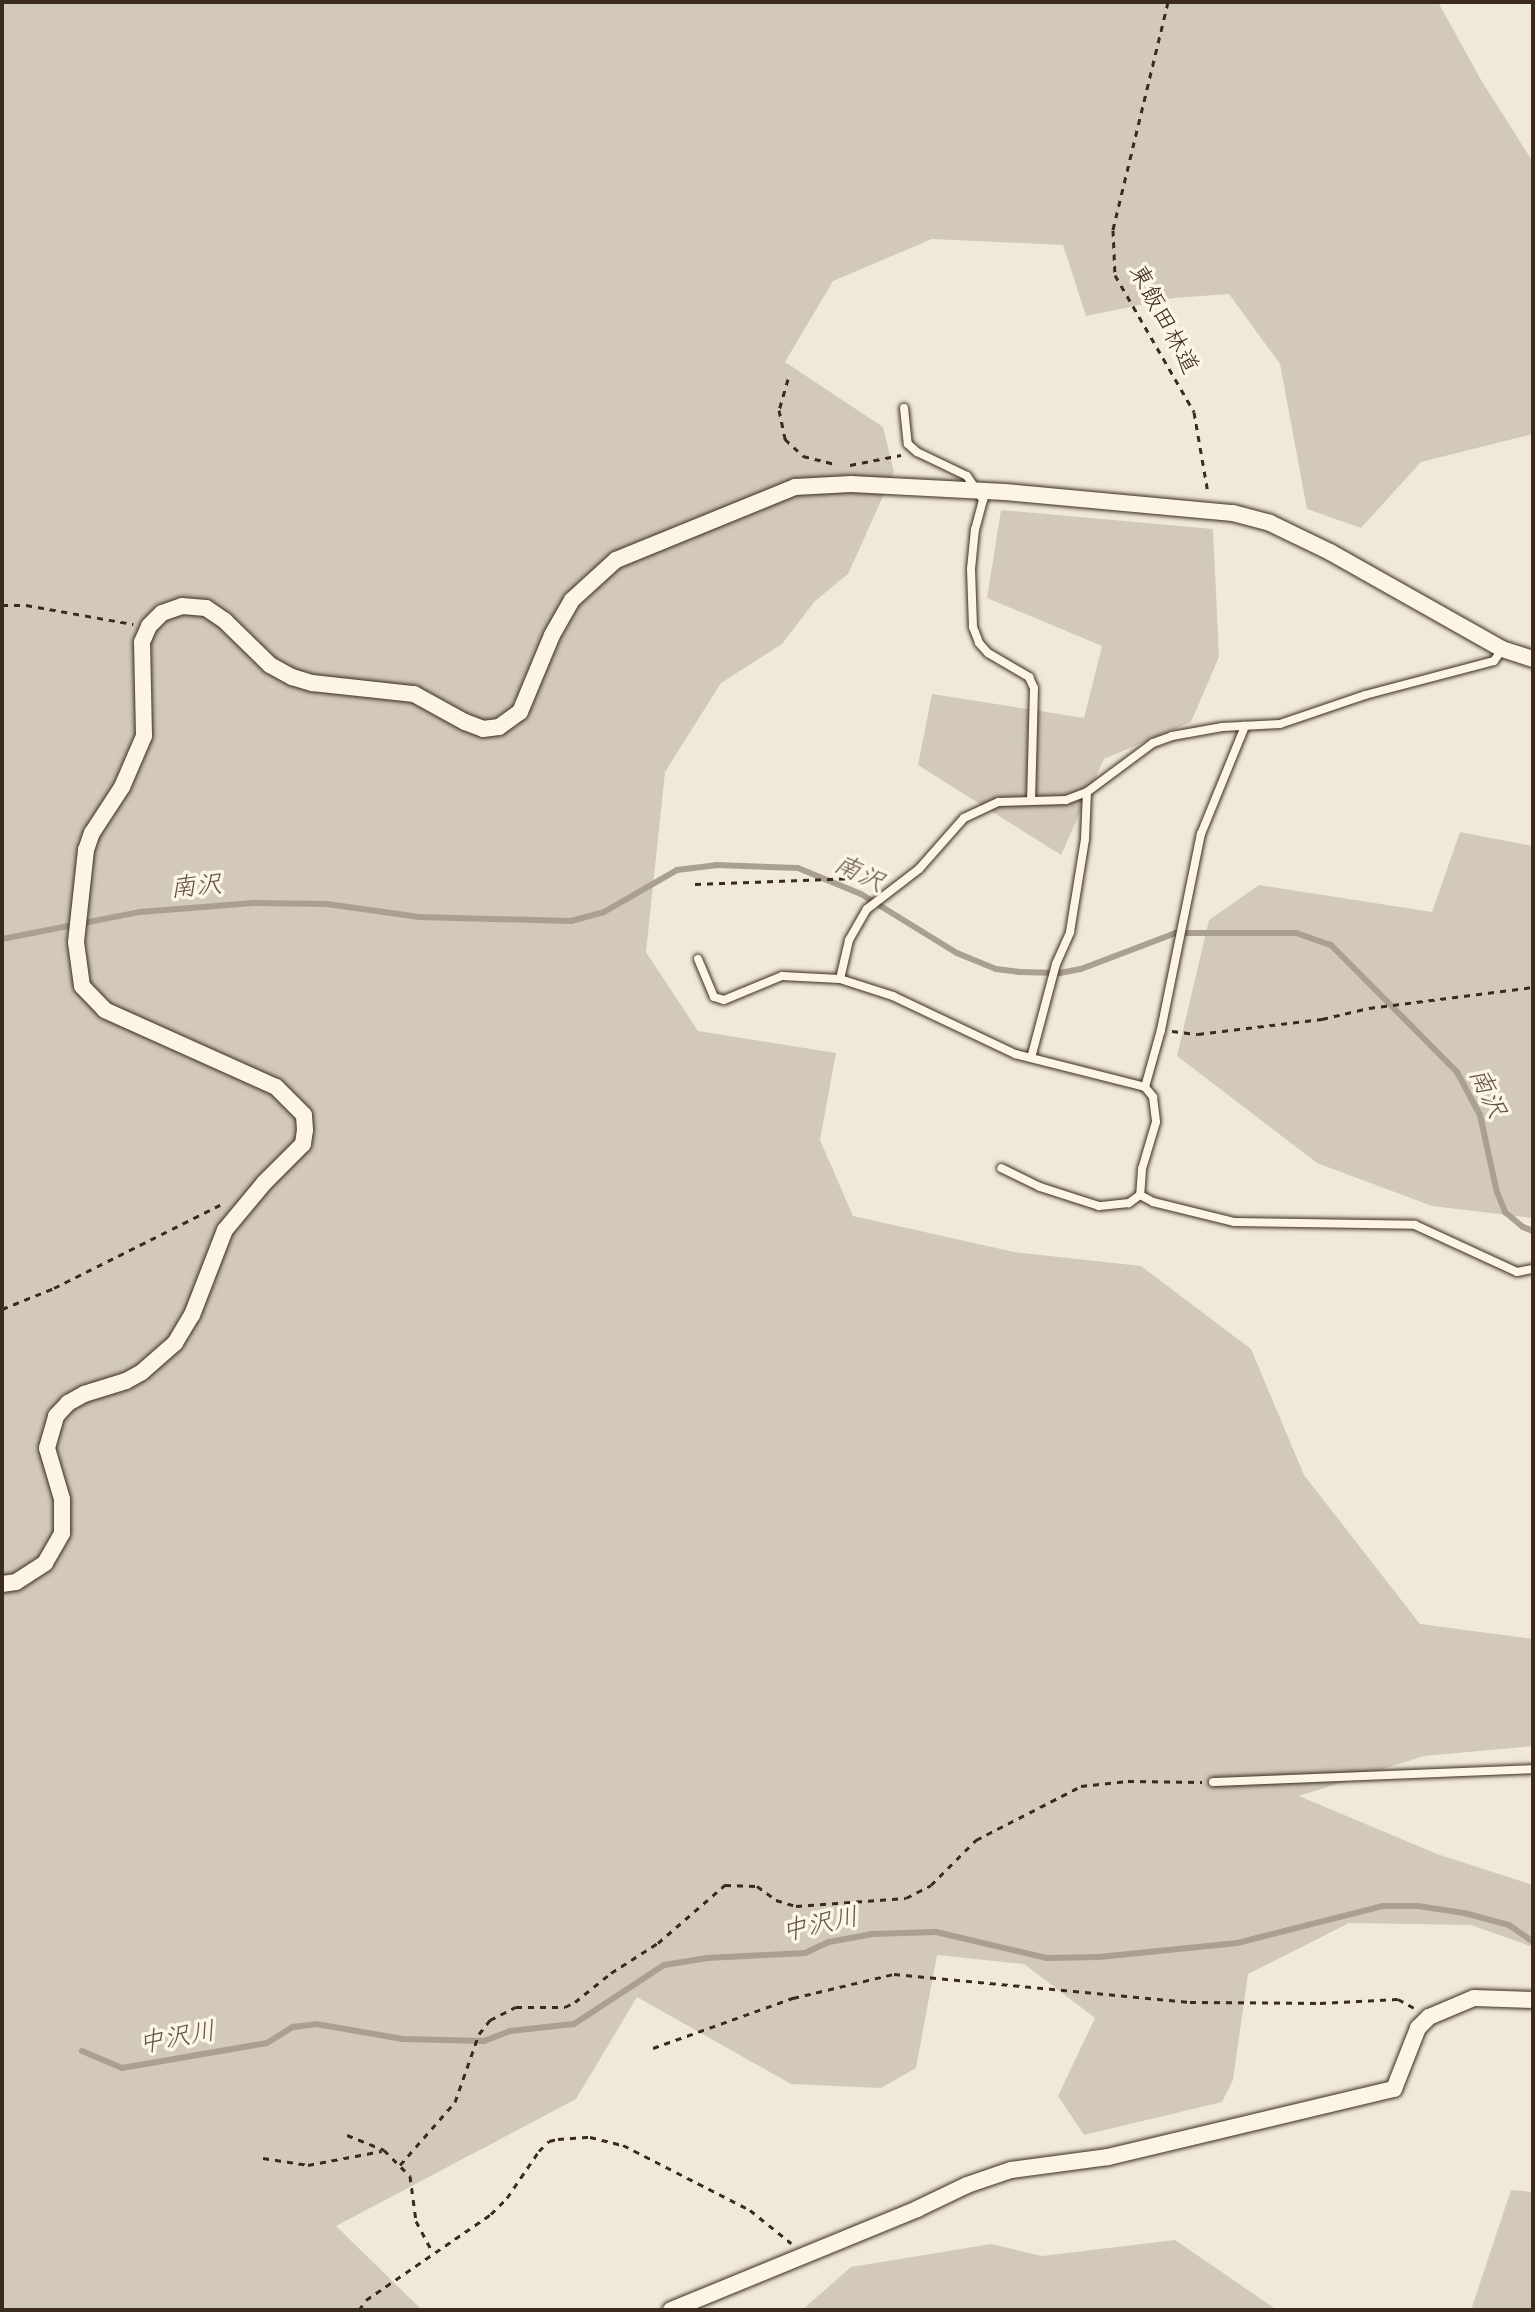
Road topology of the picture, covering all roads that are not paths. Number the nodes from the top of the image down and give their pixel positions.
1 (904, 408) dead end
2 (979, 490) junction
3 (1502, 649) junction
4 (1533, 659) edge
5 (1245, 726) junction
6 (1087, 792) junction
7 (1031, 800) junction
8 (698, 959) dead end
9 (840, 979) junction
10 (1031, 1058) junction
11 (1145, 1087) junction
12 (1001, 1168) dead end
13 (1140, 1195) junction
14 (1533, 1269) edge
15 (2, 1584) edge
16 (1533, 1769) edge
17 (1213, 1782) road end
18 (1533, 2000) edge
19 (671, 2310) edge

1 - 2 lane
2 - 3 street
2 - 7 lane
2 - 15 street
3 - 4 street
3 - 5 lane
5 - 6 lane
5 - 11 lane
6 - 7 lane
6 - 10 lane
7 - 9 lane
8 - 9 lane
9 - 10 lane
10 - 11 lane
11 - 13 lane
12 - 13 lane
13 - 14 lane
16 - 17 lane
18 - 19 street

